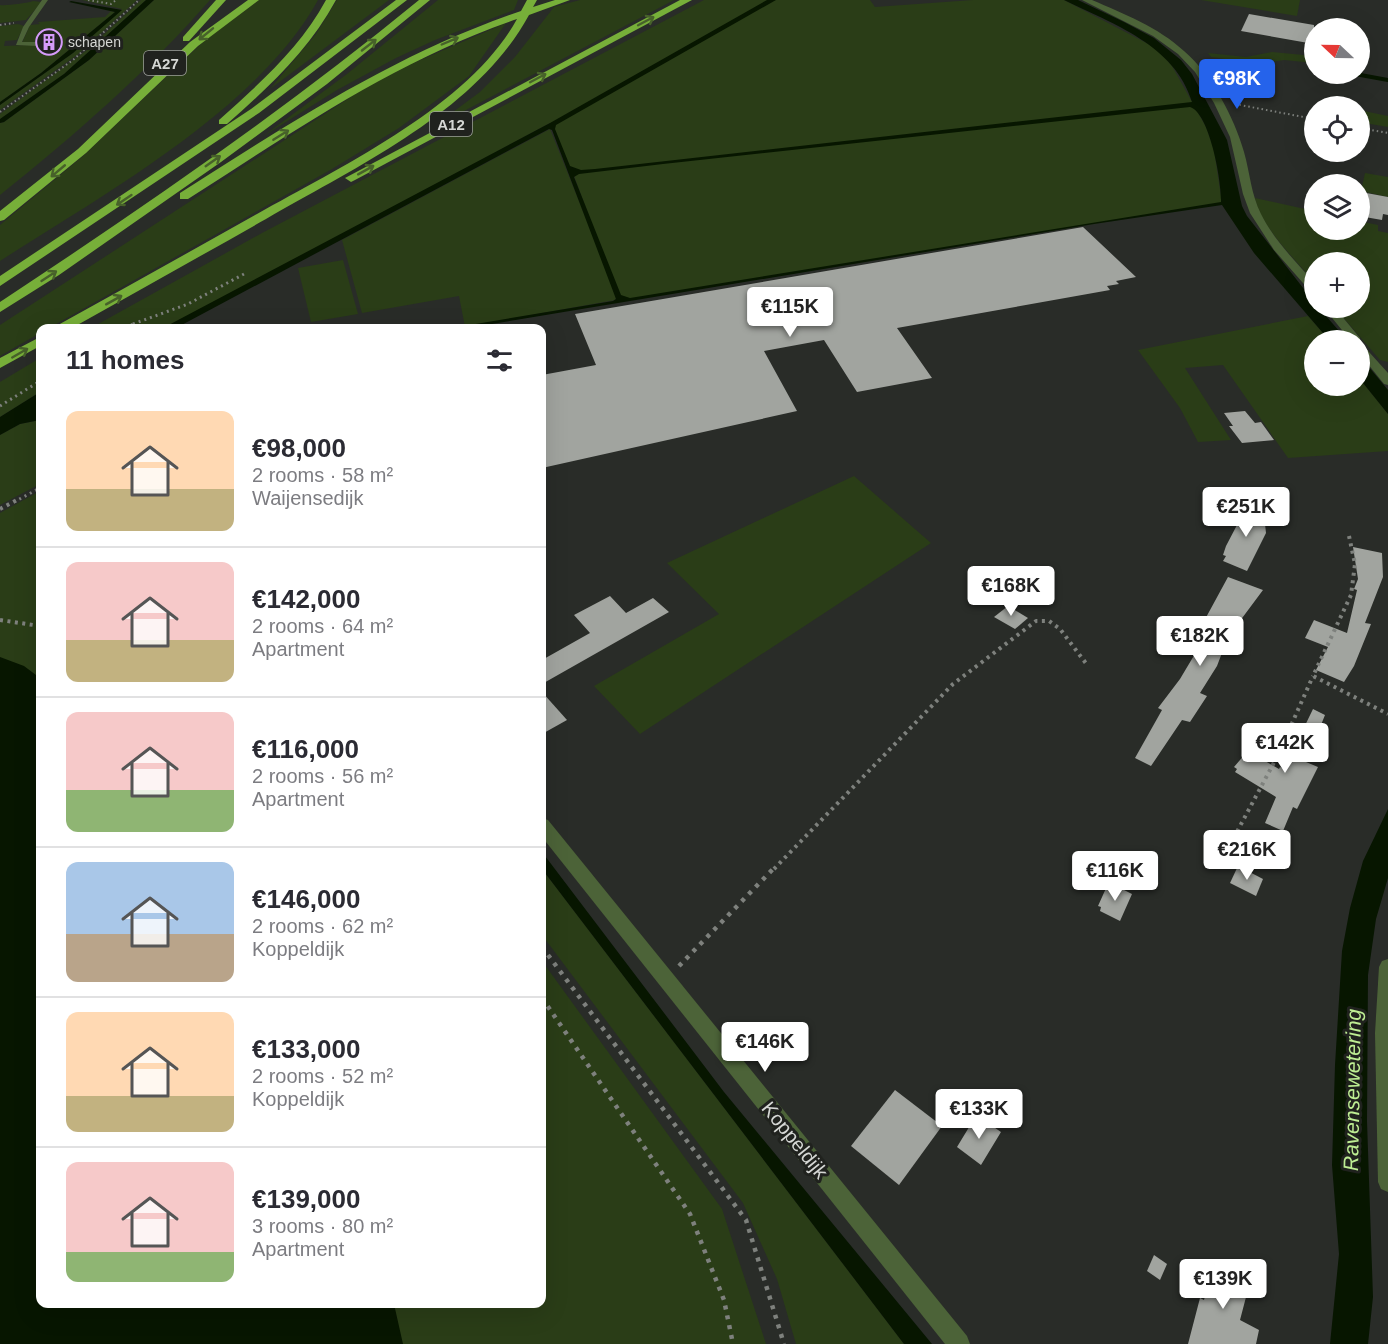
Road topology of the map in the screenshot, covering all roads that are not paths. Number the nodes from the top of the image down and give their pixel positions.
1 (45, 0) edge
2 (221, 0) edge
3 (254, 0) edge
4 (332, 0) edge
5 (402, 0) edge
6 (425, 0) edge
7 (532, 0) edge
8 (565, 0) edge
9 (687, 0) edge
10 (1086, 0) edge
11 (37, 44) dead end
12 (110, 126) junction
13 (172, 167) junction
14 (0, 217) edge
15 (118, 230) junction
16 (236, 231) junction
17 (1304, 277) edge
18 (0, 282) edge
19 (0, 308) edge
20 (1337, 318) edge
21 (70, 324) edge
22 (1348, 330) edge
23 (36, 343) edge
24 (1370, 359) edge
25 (0, 364) edge
26 (1388, 381) edge
27 (546, 830) edge
28 (1388, 967) edge
29 (1388, 1182) edge
30 (959, 1344) edge

1 - 11 lane
2 - 12 highway, A27
3 -> 12 highway
4 - 13 highway
5 - 13 highway
15 -> 6 highway
7 - 16 highway, A12
15 -> 8 highway
16 -> 9 highway, A12
10 - 17 street
12 -> 14 highway
13 -> 18 highway
19 -> 15 highway
21 -> 16 highway, A12
20 - 22 street
25 -> 23 highway
24 - 26 street
27 - 30 street, Koppeldijk
28 - 29 street

